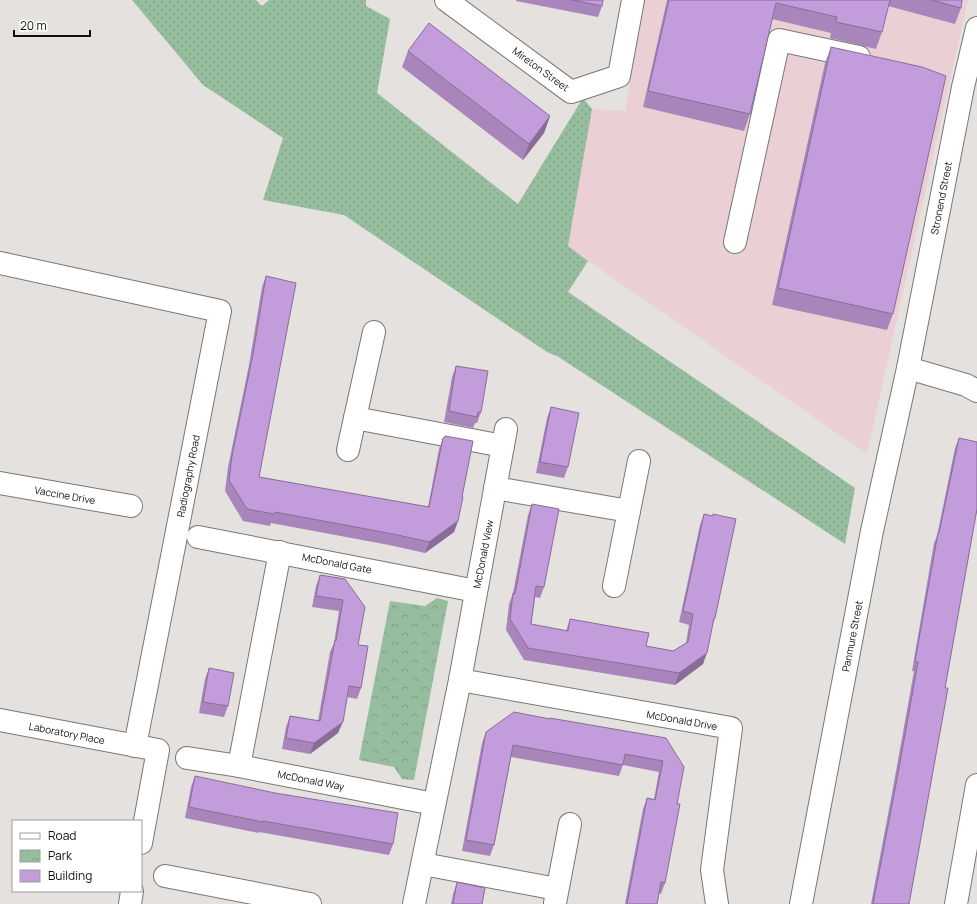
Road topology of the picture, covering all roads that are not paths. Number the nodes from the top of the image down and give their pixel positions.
1 (446, 0) edge
2 (633, 0) edge
3 (977, 28) edge
4 (876, 61) edge
5 (961, 86) edge
6 (736, 242) dead end
7 (0, 263) edge
8 (374, 332) dead end
9 (908, 368) junction
10 (977, 391) edge
11 (355, 418) junction
12 (348, 450) dead end
13 (639, 460) dead end
14 (0, 483) edge
15 (495, 488) junction
16 (131, 506) dead end
17 (629, 511) junction
18 (198, 537) dead end
19 (280, 552) junction
20 (614, 586) dead end
21 (476, 591) junction
22 (460, 680) junction
23 (0, 720) edge
24 (135, 746) junction
25 (187, 758) dead end
26 (239, 766) junction
27 (977, 785) edge
28 (434, 804) junction
29 (570, 824) dead end
30 (142, 838) edge
31 (972, 847) edge
32 (423, 864) junction
33 (165, 876) dead end
34 (132, 892) edge
35 (556, 897) edge
36 (130, 904) edge
37 (310, 904) edge
38 (414, 904) edge
39 (717, 904) edge
40 (801, 904) edge
41 (956, 904) edge

1 - 2 street, Mireton Street
3 - 5 street, Stronend Street
4 - 6 street
5 - 9 street, Stronend Street
7 - 24 street, Radiography Road
8 - 11 street
9 - 10 street
9 - 40 street, Panmure Street
11 - 12 street
11 - 15 street, McDonald View
13 - 17 street
14 - 16 street, Vaccine Drive
15 - 17 street
15 - 21 street, McDonald View
17 - 20 street
18 - 19 street, McDonald Gate
19 - 21 street, McDonald Gate
19 - 26 street
21 - 22 street, McDonald View
22 - 28 street
22 - 39 street, McDonald Drive
23 - 24 street, Laboratory Place
24 - 30 street
25 - 26 street, McDonald Way
26 - 28 street, McDonald Way
27 - 31 street
28 - 32 street
29 - 35 street
31 - 41 street
32 - 35 street
32 - 38 street
33 - 37 street
34 - 36 street

